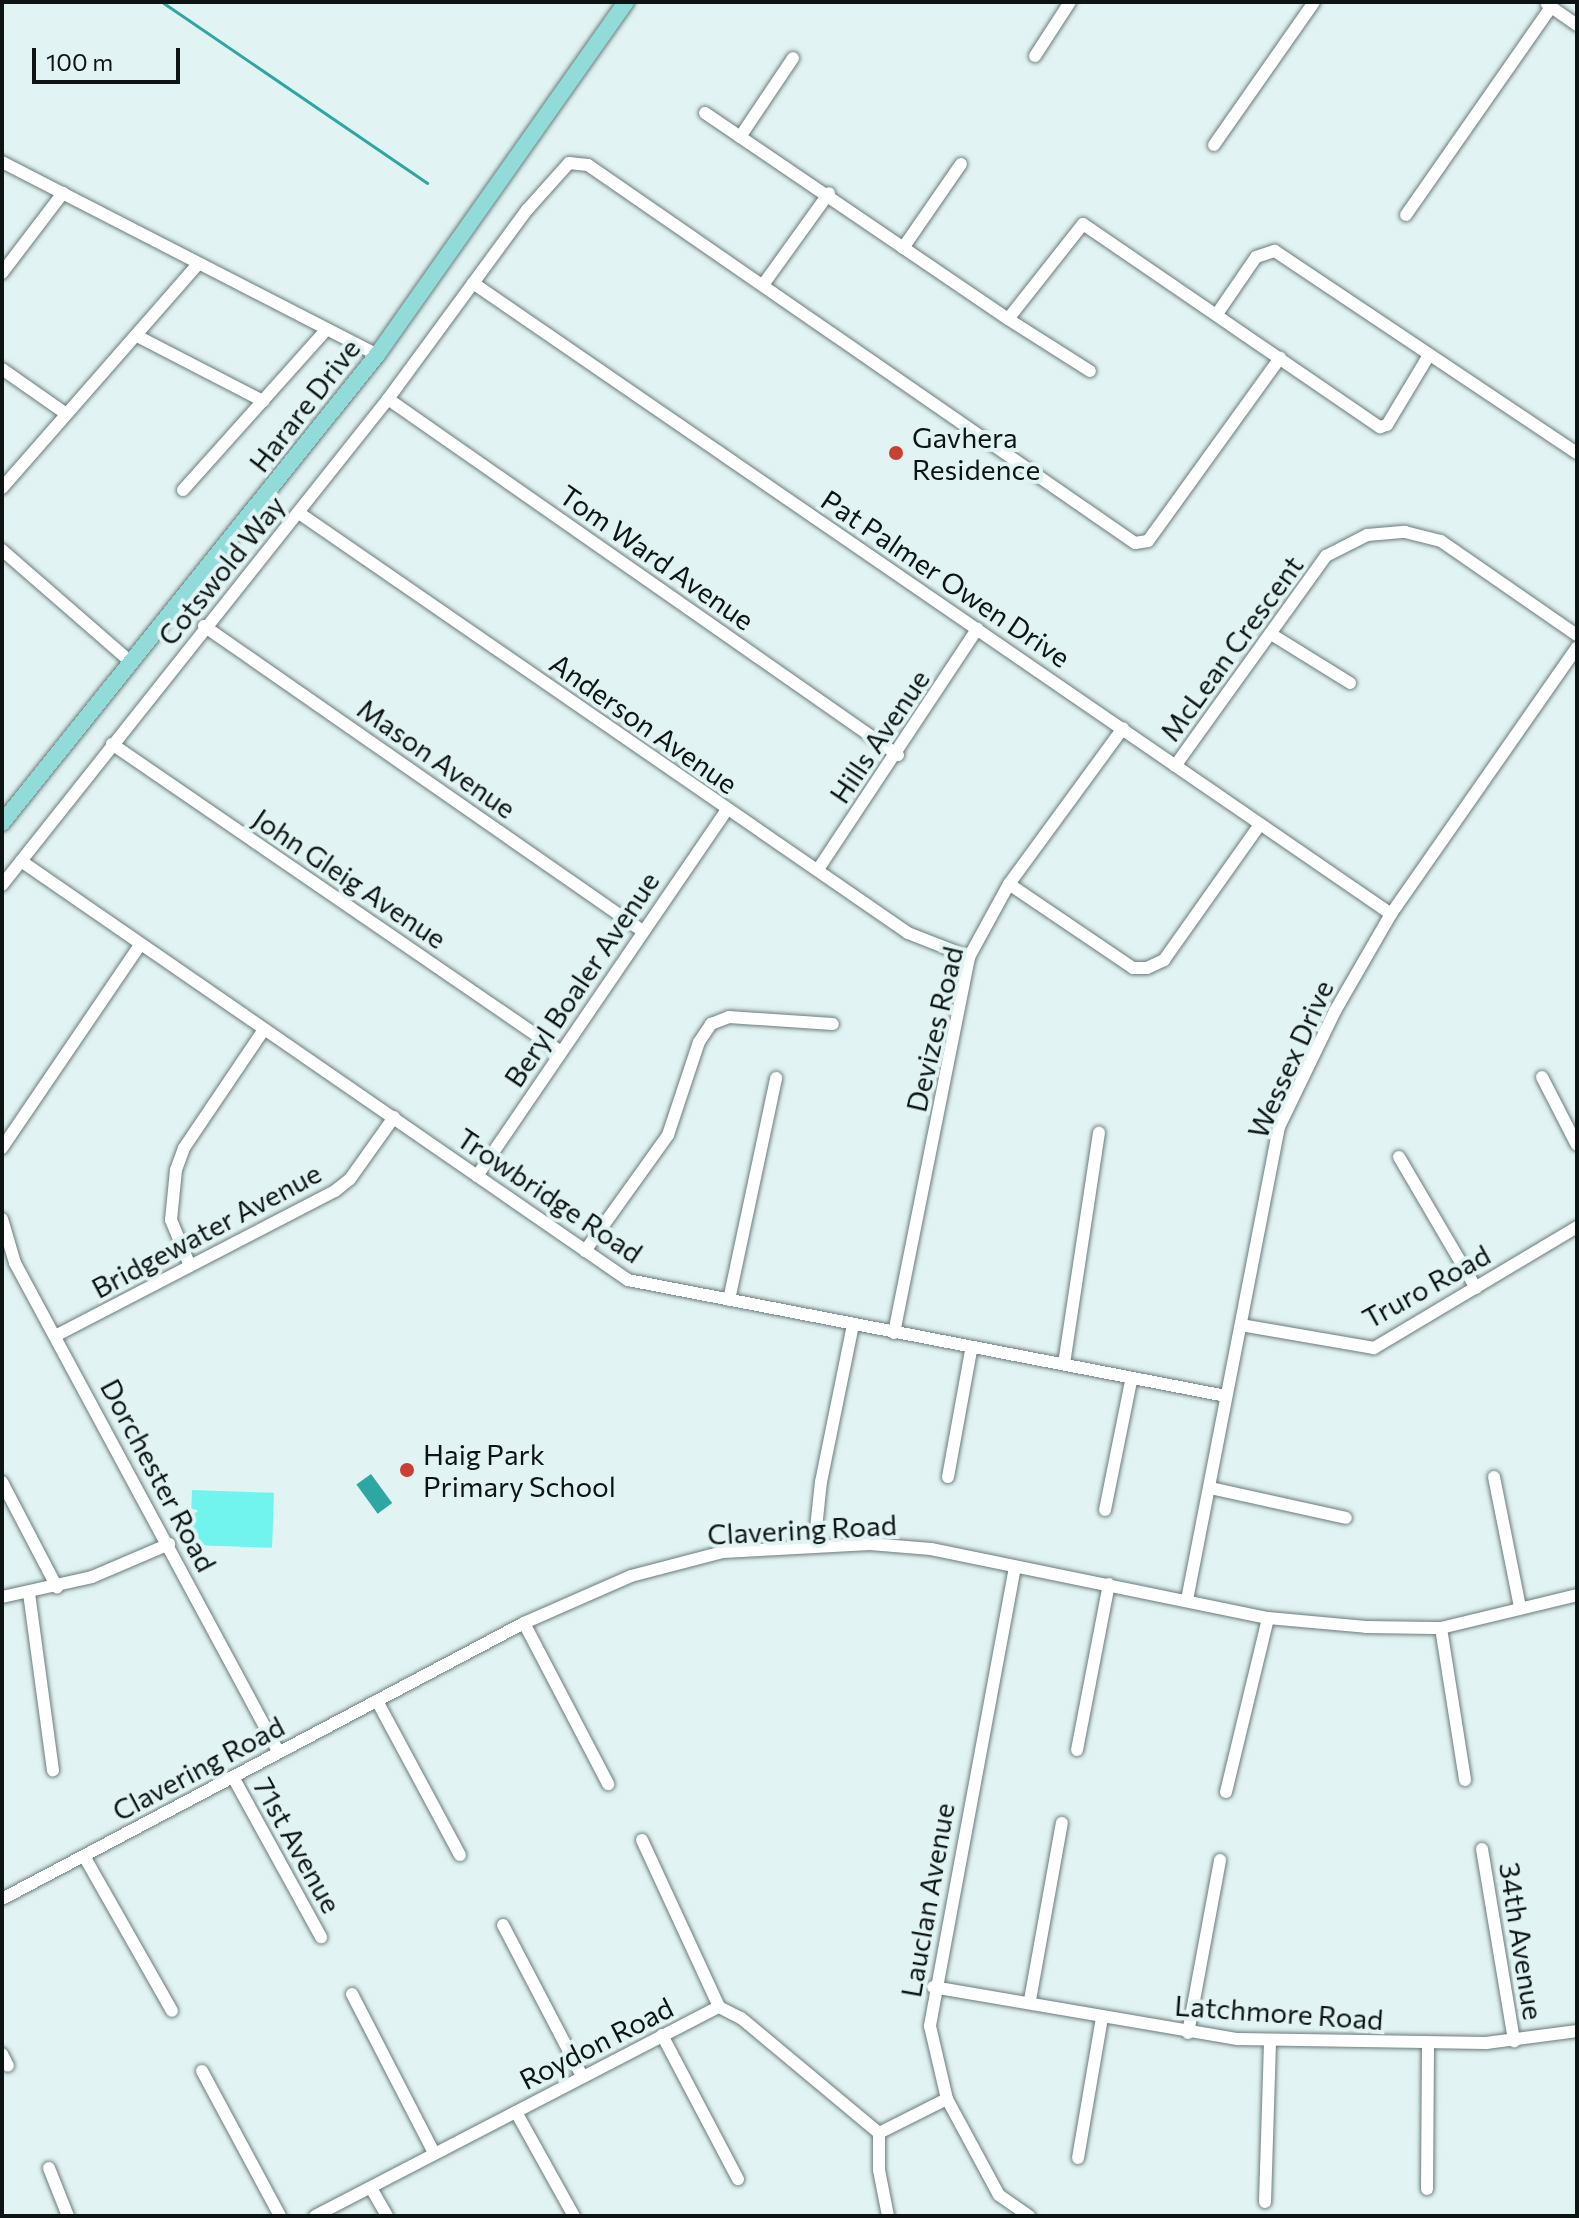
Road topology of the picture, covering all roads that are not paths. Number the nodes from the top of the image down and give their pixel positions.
1 (626, 2) edge
2 (1070, 2) edge
3 (1314, 2) edge
4 (1547, 4) edge
5 (1577, 25) edge
6 (1035, 56) dead end
7 (793, 58) dead end
8 (705, 113) dead end
9 (740, 137) junction
10 (1214, 145) dead end
11 (2, 162) edge
12 (961, 164) dead end
13 (63, 193) junction
14 (829, 193) junction
15 (1406, 215) dead end
16 (903, 248) junction
17 (198, 264) junction
18 (2, 273) edge
19 (473, 283) junction
20 (763, 285) junction
21 (1217, 314) junction
22 (1008, 319) junction
23 (327, 329) junction
24 (139, 337) junction
25 (377, 355) junction
26 (1429, 355) junction
27 (1280, 358) junction
28 (2, 369) edge
29 (1090, 371) dead end
30 (388, 399) junction
31 (263, 401) junction
32 (65, 413) junction
33 (1577, 453) edge
34 (2, 488) edge
35 (183, 490) dead end
36 (299, 513) junction
37 (2, 550) edge
38 (204, 626) junction
39 (977, 629) junction
40 (1271, 634) junction
41 (1577, 635) edge
42 (1577, 647) edge
43 (131, 662) junction
44 (1350, 683) dead end
45 (1123, 728) junction
46 (112, 744) junction
47 (898, 755) junction
48 (1175, 766) junction
49 (727, 810) junction
50 (2, 823) edge
51 (1258, 827) junction
52 (21, 861) junction
53 (819, 868) junction
54 (1009, 884) junction
55 (2, 885) edge
56 (1391, 914) junction
57 (641, 930) junction
58 (140, 945) junction
59 (969, 957) junction
60 (833, 1024) dead end
61 (263, 1031) junction
62 (561, 1052) junction
63 (1542, 1077) dead end
64 (776, 1078) dead end
65 (394, 1117) junction
66 (1099, 1133) dead end
67 (1577, 1145) edge
68 (2, 1148) edge
69 (1399, 1157) dead end
70 (477, 1176) junction
71 (2, 1219) edge
72 (1577, 1227) edge
73 (585, 1251) junction
74 (9, 1265) edge
75 (190, 1266) junction
76 (1476, 1288) junction
77 (729, 1300) junction
78 (853, 1325) junction
79 (1241, 1325) junction
80 (894, 1333) junction
81 (57, 1335) junction
82 (971, 1350) junction
83 (1064, 1364) junction
84 (1131, 1381) junction
85 (1226, 1396) junction
86 (948, 1477) dead end
87 (1494, 1477) dead end
88 (2, 1482) edge
89 (1210, 1488) junction
90 (1105, 1510) dead end
91 (1346, 1518) dead end
92 (169, 1544) junction
93 (814, 1547) junction
94 (1015, 1567) junction
95 (1109, 1584) junction
96 (57, 1587) junction
97 (29, 1593) junction
98 (1577, 1595) edge
99 (2, 1597) edge
100 (1187, 1600) junction
101 (1520, 1607) junction
102 (1268, 1618) junction
103 (524, 1623) junction
104 (1441, 1628) junction
105 (377, 1701) junction
106 (1077, 1750) dead end
107 (278, 1751) junction
108 (53, 1770) dead end
109 (233, 1777) junction
110 (1465, 1780) dead end
111 (608, 1784) dead end
112 (1226, 1792) dead end
113 (1062, 1823) dead end
114 (642, 1840) dead end
115 (1482, 1849) dead end
116 (460, 1855) dead end
117 (84, 1856) junction
118 (1220, 1860) dead end
119 (2, 1899) edge
120 (503, 1925) dead end
121 (321, 1937) dead end
122 (933, 1987) junction
123 (352, 1994) dead end
124 (1030, 2000) junction
125 (719, 2007) junction
126 (172, 2011) dead end
127 (1102, 2018) junction
128 (1577, 2031) edge
129 (1188, 2033) junction
130 (662, 2035) junction
131 (1270, 2041) junction
132 (1514, 2041) junction
133 (1428, 2044) junction
134 (202, 2071) dead end
135 (582, 2076) junction
136 (947, 2099) junction
137 (516, 2112) junction
138 (879, 2133) junction
139 (434, 2153) junction
140 (1078, 2158) dead end
141 (49, 2168) dead end
142 (738, 2179) dead end
143 (371, 2188) junction
144 (1427, 2189) dead end
145 (1265, 2202) dead end
146 (68, 2216) edge
147 (280, 2216) edge
148 (315, 2216) edge
149 (387, 2216) edge
150 (574, 2216) edge
151 (888, 2216) edge
152 (1029, 2216) edge

1 - 25 main road, Harare Drive
2 - 6 street
3 - 10 street
4 - 5 street
4 - 15 street
7 - 9 street
8 - 9 street
9 - 14 street
11 - 13 street
12 - 16 street
13 - 17 street
13 - 18 street
14 - 16 street
14 - 20 street
16 - 22 street
17 - 23 street
17 - 24 street
19 - 20 street, Cotswold Way
19 - 30 street, Cotswold Way
19 - 39 street, Pat Palmer Owen Drive
20 - 27 street
21 - 22 street
21 - 26 street
21 - 27 street
22 - 29 street
23 - 25 street
23 - 31 street
24 - 31 street
24 - 32 street
25 - 43 main road, Harare Drive
26 - 27 street
26 - 33 street
28 - 32 street
30 - 36 street, Cotswold Way
30 - 47 street, Tom Ward Avenue
31 - 35 street
32 - 34 street
36 - 38 street, Cotswold Way
36 - 49 street, Anderson Avenue
37 - 43 street
38 - 46 street, Cotswold Way
38 - 57 street, Mason Avenue
39 - 45 street, Pat Palmer Owen Drive
39 - 47 street, Hills Avenue
40 - 41 street, McLean Crescent
40 - 44 street
40 - 48 street, McLean Crescent
42 - 56 street, Wessex Drive
43 - 50 main road, Harare Drive
45 - 48 street, Pat Palmer Owen Drive
45 - 54 street, Devizes Road
46 - 52 street, Cotswold Way
46 - 62 street, John Gleig Avenue
47 - 53 street, Hills Avenue
48 - 51 street, Pat Palmer Owen Drive
49 - 53 street, Anderson Avenue
49 - 57 street, Beryl Boaler Avenue
51 - 54 street
51 - 56 street, Pat Palmer Owen Drive
52 - 55 street, Cotswold Way
52 - 58 street, Trowbridge Road
53 - 59 street, Anderson Avenue
54 - 59 street, Devizes Road
56 - 79 street, Wessex Drive
57 - 62 street, Beryl Boaler Avenue
58 - 61 street, Trowbridge Road
58 - 68 street
59 - 80 street, Devizes Road
60 - 73 street
61 - 65 street, Trowbridge Road
61 - 75 street
62 - 70 street, Beryl Boaler Avenue
63 - 67 street
64 - 77 street
65 - 70 street, Trowbridge Road
65 - 75 street, Bridgewater Avenue
66 - 83 street
69 - 76 street
70 - 73 street, Trowbridge Road
71 - 74 street, Dorchester Road
72 - 76 street, Truro Road
73 - 77 street, Trowbridge Road
74 - 81 street, Dorchester Road
75 - 81 street, Bridgewater Avenue
76 - 79 street, Truro Road
77 - 78 street, Trowbridge Road
78 - 80 street, Trowbridge Road
78 - 93 street
79 - 85 street, Wessex Drive
80 - 82 street, Trowbridge Road
81 - 92 street, Dorchester Road
82 - 83 street, Trowbridge Road
82 - 86 street
83 - 84 street, Trowbridge Road
84 - 85 street, Trowbridge Road
84 - 90 street
85 - 89 street, Wessex Drive
87 - 101 street
88 - 96 street
89 - 91 street
89 - 100 street, Wessex Drive
92 - 96 street
92 - 107 street, Dorchester Road
93 - 94 street, Clavering Road
93 - 103 street, Clavering Road
94 - 95 street, Clavering Road
94 - 122 street, Lauclan Avenue
95 - 100 street, Clavering Road
95 - 106 street
96 - 97 street
97 - 99 street
97 - 108 street
98 - 101 street, Clavering Road
100 - 102 street, Clavering Road
101 - 104 street, Clavering Road
102 - 104 street, Clavering Road
102 - 112 street
103 - 105 street, Clavering Road
103 - 111 street
104 - 110 street
105 - 107 street, Clavering Road
105 - 116 street
107 - 109 street, Clavering Road
109 - 117 street, Clavering Road
109 - 121 street, 71st Avenue
113 - 124 street
114 - 125 street
115 - 132 street, 34th Avenue
117 - 119 street, Clavering Road
117 - 126 street
118 - 129 street
120 - 135 street
122 - 124 street, Latchmore Road
122 - 136 street, Lauclan Avenue
123 - 139 street
124 - 127 street, Latchmore Road
125 - 130 street, Roydon Road
125 - 138 street
127 - 129 street, Latchmore Road
127 - 140 street
128 - 132 street, Latchmore Road
129 - 131 street, Latchmore Road
130 - 135 street, Roydon Road
130 - 142 street
131 - 133 street, Latchmore Road
131 - 145 street
132 - 133 street, Latchmore Road
133 - 144 street
134 - 147 street
135 - 137 street, Roydon Road
136 - 138 street
136 - 152 street, Lauclan Avenue
137 - 139 street, Roydon Road
137 - 150 street
138 - 151 street
139 - 143 street, Roydon Road
141 - 146 street
143 - 148 street, Roydon Road
143 - 149 street

